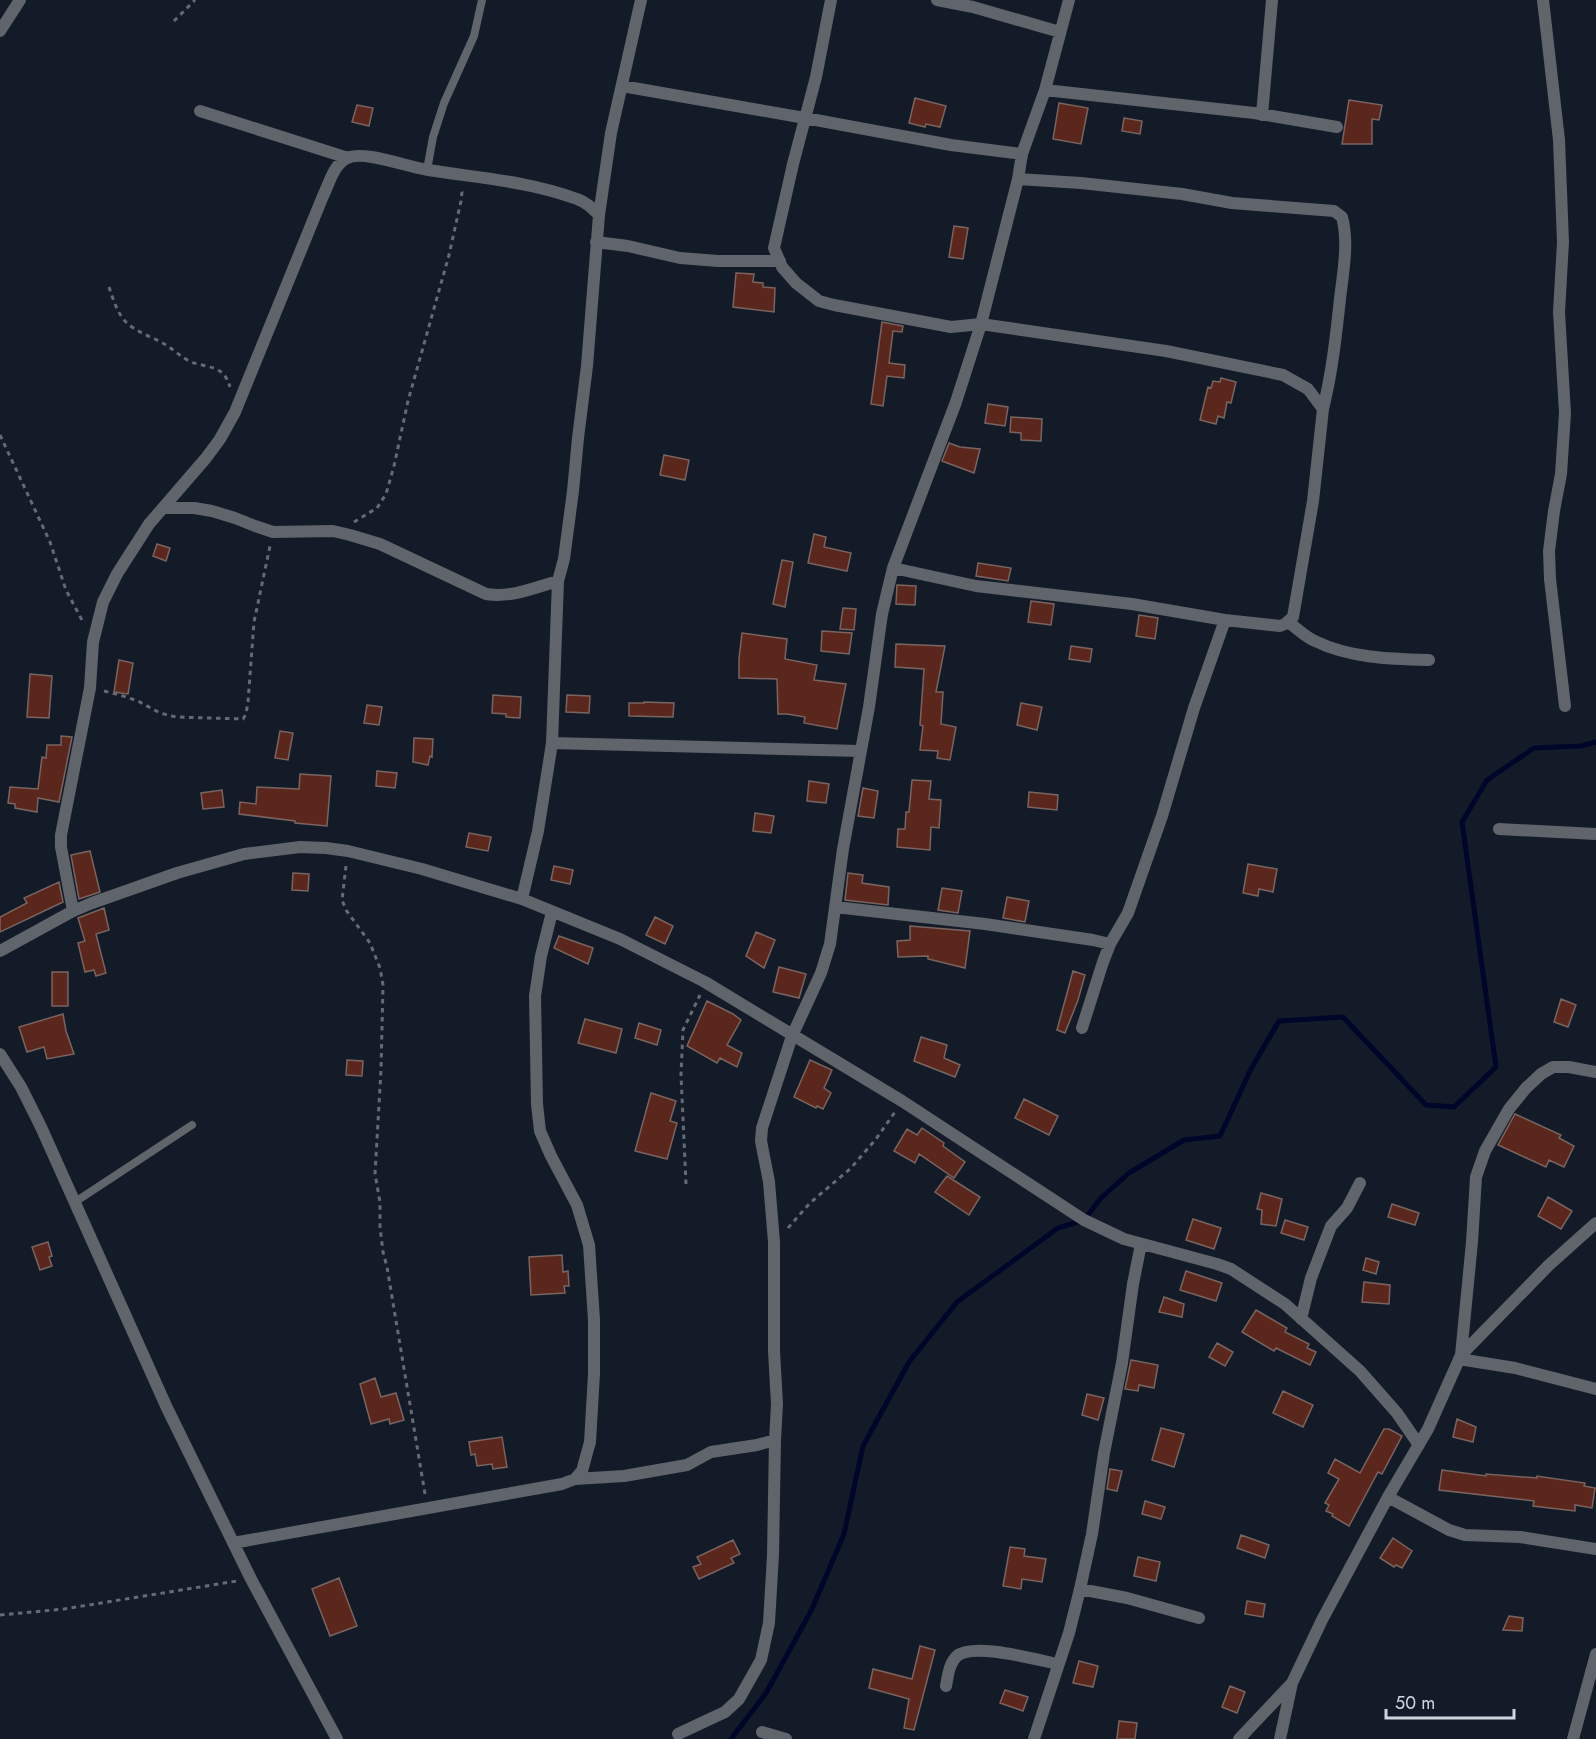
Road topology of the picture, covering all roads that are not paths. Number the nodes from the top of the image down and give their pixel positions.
1 (20, 0) edge
2 (483, 0) edge
3 (641, 0) edge
4 (831, 0) edge
5 (937, 0) edge
6 (1069, 0) edge
7 (1272, 0) edge
8 (1543, 0) edge
9 (0, 31) edge
10 (1060, 32) junction
11 (622, 86) junction
12 (1045, 90) junction
13 (200, 111) dead end
14 (1262, 115) junction
15 (805, 118) junction
16 (1337, 127) dead end
17 (1022, 154) junction
18 (348, 158) junction
19 (428, 170) junction
20 (1018, 179) junction
21 (598, 215) junction
22 (596, 242) junction
23 (780, 261) junction
24 (981, 324) junction
25 (1323, 409) junction
26 (164, 508) junction
27 (893, 568) junction
28 (558, 581) junction
29 (1224, 620) junction
30 (1288, 622) junction
31 (1429, 660) dead end
32 (1566, 706) dead end
33 (552, 743) junction
34 (860, 751) junction
35 (1499, 829) dead end
36 (1596, 834) edge
37 (522, 899) junction
38 (835, 907) junction
39 (73, 911) junction
40 (552, 912) junction
41 (1110, 944) junction
42 (0, 951) edge
43 (1082, 1028) dead end
44 (792, 1036) junction
45 (0, 1054) edge
46 (1596, 1072) edge
47 (192, 1125) dead end
48 (1360, 1183) dead end
49 (75, 1202) junction
50 (1596, 1223) edge
51 (1141, 1244) junction
52 (1301, 1319) junction
53 (1460, 1357) junction
54 (1596, 1389) edge
55 (774, 1440) junction
56 (1419, 1445) junction
57 (575, 1479) junction
58 (1388, 1497) junction
59 (233, 1543) junction
60 (1596, 1549) edge
61 (1080, 1589) junction
62 (1199, 1618) dead end
63 (1595, 1659) edge
64 (1058, 1664) junction
65 (1292, 1683) junction
66 (946, 1686) dead end
67 (762, 1732) dead end
68 (678, 1734) dead end
69 (337, 1739) edge
70 (786, 1739) edge
71 (1034, 1739) edge
72 (1239, 1739) edge
73 (1280, 1739) edge
74 (1573, 1739) edge

1 - 9 street
2 - 19 lane
3 - 11 street
4 - 15 street
5 - 10 street
6 - 10 street
7 - 14 street
8 - 32 street
10 - 12 street
11 - 15 street
11 - 21 street
12 - 14 street
12 - 17 street
13 - 18 street
14 - 16 street
15 - 17 street
15 - 23 street
17 - 20 street
18 - 19 street
18 - 26 street
19 - 21 street
20 - 24 street
20 - 25 street
21 - 22 street
22 - 23 street
22 - 28 street
23 - 24 street
24 - 25 street
24 - 27 street
25 - 30 street
26 - 28 street
26 - 39 street
27 - 29 street
27 - 34 street
28 - 33 street
29 - 30 street
29 - 41 street
30 - 31 street
33 - 34 street
33 - 37 street
34 - 38 street
35 - 36 street
37 - 39 street
37 - 40 street
38 - 41 street
38 - 44 street
39 - 42 street
40 - 44 street
40 - 57 street
41 - 43 street
44 - 51 street
44 - 55 street
45 - 49 street
46 - 53 street
47 - 49 lane
48 - 52 street
49 - 59 street
50 - 53 street
51 - 52 street
51 - 61 street
52 - 56 street
53 - 54 street
53 - 56 street
55 - 57 street
55 - 68 street
56 - 58 street
57 - 59 street
58 - 60 street
58 - 65 street
59 - 69 street
61 - 62 street
61 - 64 street
63 - 74 street
64 - 66 street
64 - 71 street
65 - 72 street
65 - 73 street
67 - 70 street

